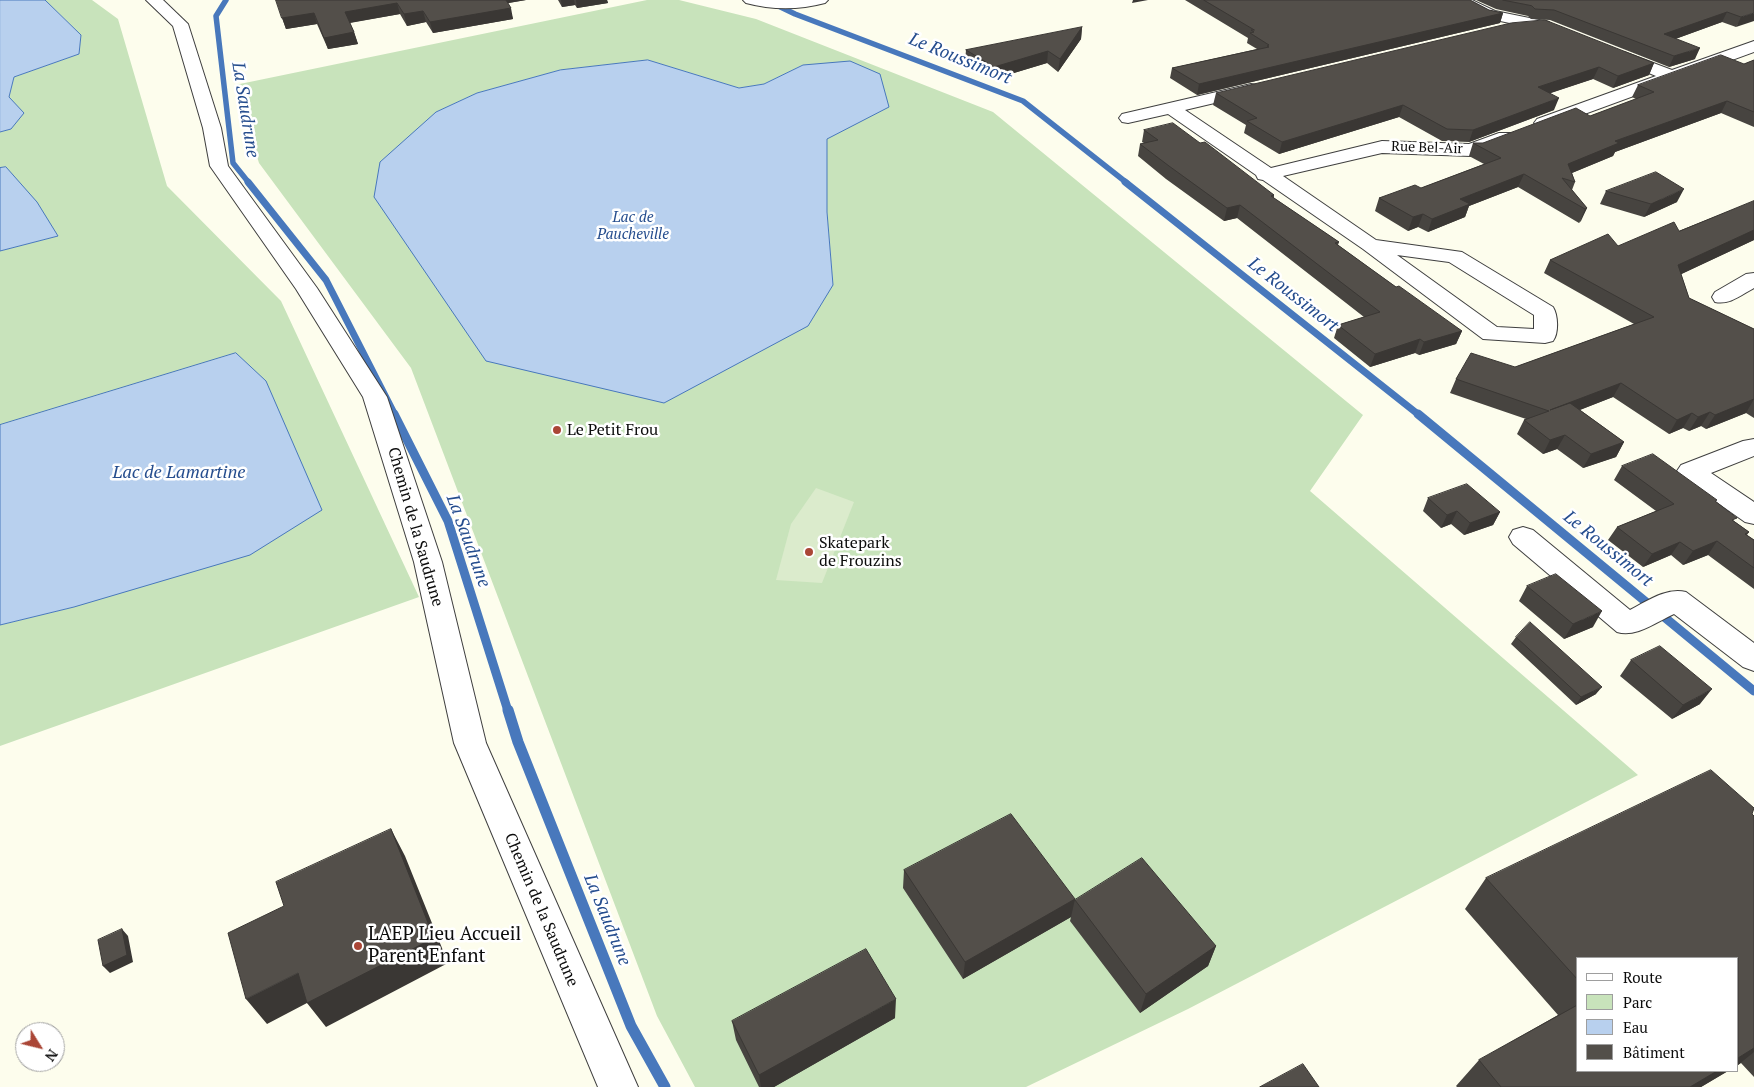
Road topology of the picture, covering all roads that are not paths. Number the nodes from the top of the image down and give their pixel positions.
1 (180, 0) edge
2 (820, 0) edge
3 (1460, 0) edge
4 (157, 2) edge
5 (756, 2) edge
6 (791, 2) edge
7 (1543, 25) junction
8 (1496, 31) edge
9 (1561, 32) edge
10 (1754, 46) edge
11 (1606, 50) edge
12 (1669, 76) junction
13 (1267, 86) edge
14 (1171, 108) junction
15 (1128, 118) dead end
16 (1265, 175) junction
17 (1370, 245) junction
18 (1754, 279) edge
19 (1722, 298) dead end
20 (1754, 448) edge
21 (1754, 515) edge
22 (1523, 538) dead end
23 (1754, 659) edge
24 (618, 1087) edge

1 - 4 street
2 - 6 street
3 - 7 street
4 - 24 street, Chemin de la Saudrune
5 - 6 street
7 - 8 street
7 - 9 street
10 - 12 street, Rue Bel-Air
11 - 12 street
12 - 16 street, Rue Bel-Air
13 - 14 street
14 - 15 street
14 - 16 street
16 - 17 street
17 - 17 street
18 - 19 street
20 - 21 street
22 - 23 street

